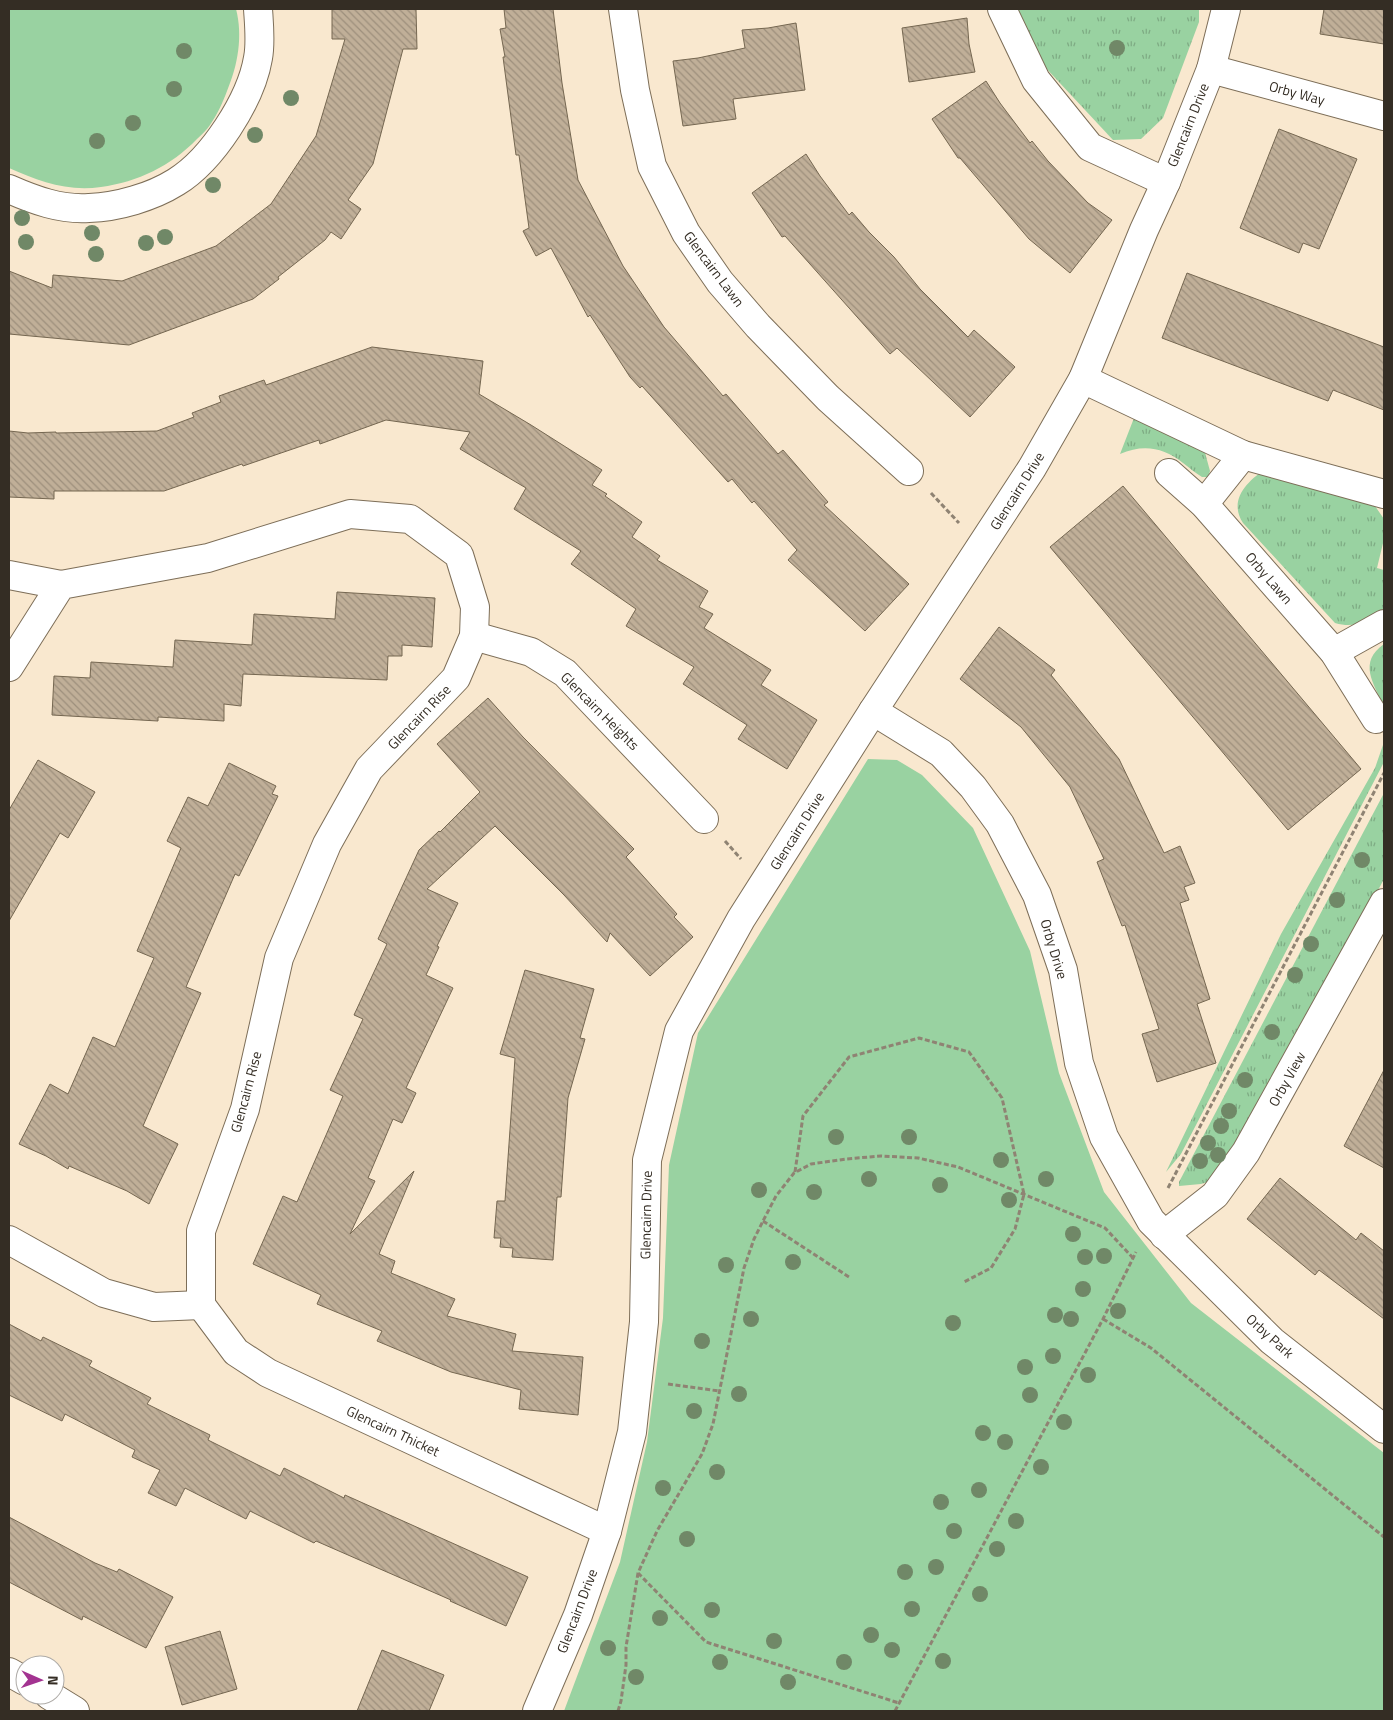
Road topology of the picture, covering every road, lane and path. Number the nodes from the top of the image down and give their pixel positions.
1 (258, 9) edge
2 (623, 9) edge
3 (1002, 9) edge
4 (1226, 9) edge
5 (1211, 69) junction
6 (1384, 116) edge
7 (1166, 182) junction
8 (9, 189) edge
9 (1083, 379) junction
10 (1243, 455) junction
11 (909, 471) joint
12 (1169, 473) dead end
13 (1384, 494) edge
14 (1204, 504) junction
15 (982, 547) junction
16 (9, 575) edge
17 (61, 585) junction
18 (1384, 624) edge
19 (474, 636) junction
20 (1334, 652) junction
21 (9, 667) edge
22 (873, 711) junction
23 (1376, 719) dead end
24 (704, 818) joint
25 (764, 883) junction
26 (1384, 903) edge
27 (794, 1173) junction
28 (1024, 1194) junction
29 (763, 1221) junction
30 (1164, 1235) junction
31 (9, 1240) edge
32 (1133, 1258) dead end
33 (849, 1277) dead end
34 (964, 1282) dead end
35 (201, 1305) junction
36 (1103, 1319) dead end
37 (638, 1380) junction
38 (719, 1391) junction
39 (1384, 1429) edge
40 (607, 1531) junction
41 (1384, 1537) edge
42 (638, 1573) junction
43 (899, 1703) dead end
44 (65, 1704) edge
45 (76, 1711) edge
46 (537, 1711) edge
47 (618, 1711) edge

1 - 8 street
2 - 11 street, Glencairn Lawn
3 - 7 street
4 - 5 street, Glencairn Drive
5 - 6 street, Orby Way
5 - 7 street, Glencairn Drive
7 - 9 street, Glencairn Drive
9 - 10 street
9 - 15 street, Glencairn Drive
10 - 13 street
10 - 14 street
11 - 15 path
12 - 14 street, Orby Lawn
14 - 20 street, Orby Lawn
15 - 22 street, Glencairn Drive
16 - 17 street
17 - 19 street, Glencairn Rise
17 - 21 street
18 - 20 street
19 - 24 street, Glencairn Heights
19 - 35 street, Glencairn Rise
20 - 23 street, Orby Lawn
22 - 25 street, Glencairn Drive
22 - 30 street, Orby Drive
24 - 25 path
25 - 37 street, Glencairn Drive
26 - 30 street, Orby View
27 - 28 path
27 - 28 path
27 - 29 path
28 - 32 path
28 - 34 path
29 - 33 path
29 - 38 path
30 - 39 street, Orby Park
31 - 35 street
35 - 40 street, Glencairn Thicket
36 - 41 path
37 - 38 path
37 - 40 street, Glencairn Drive
38 - 42 path
40 - 46 street, Glencairn Drive
42 - 43 path
42 - 47 path
44 - 45 street

